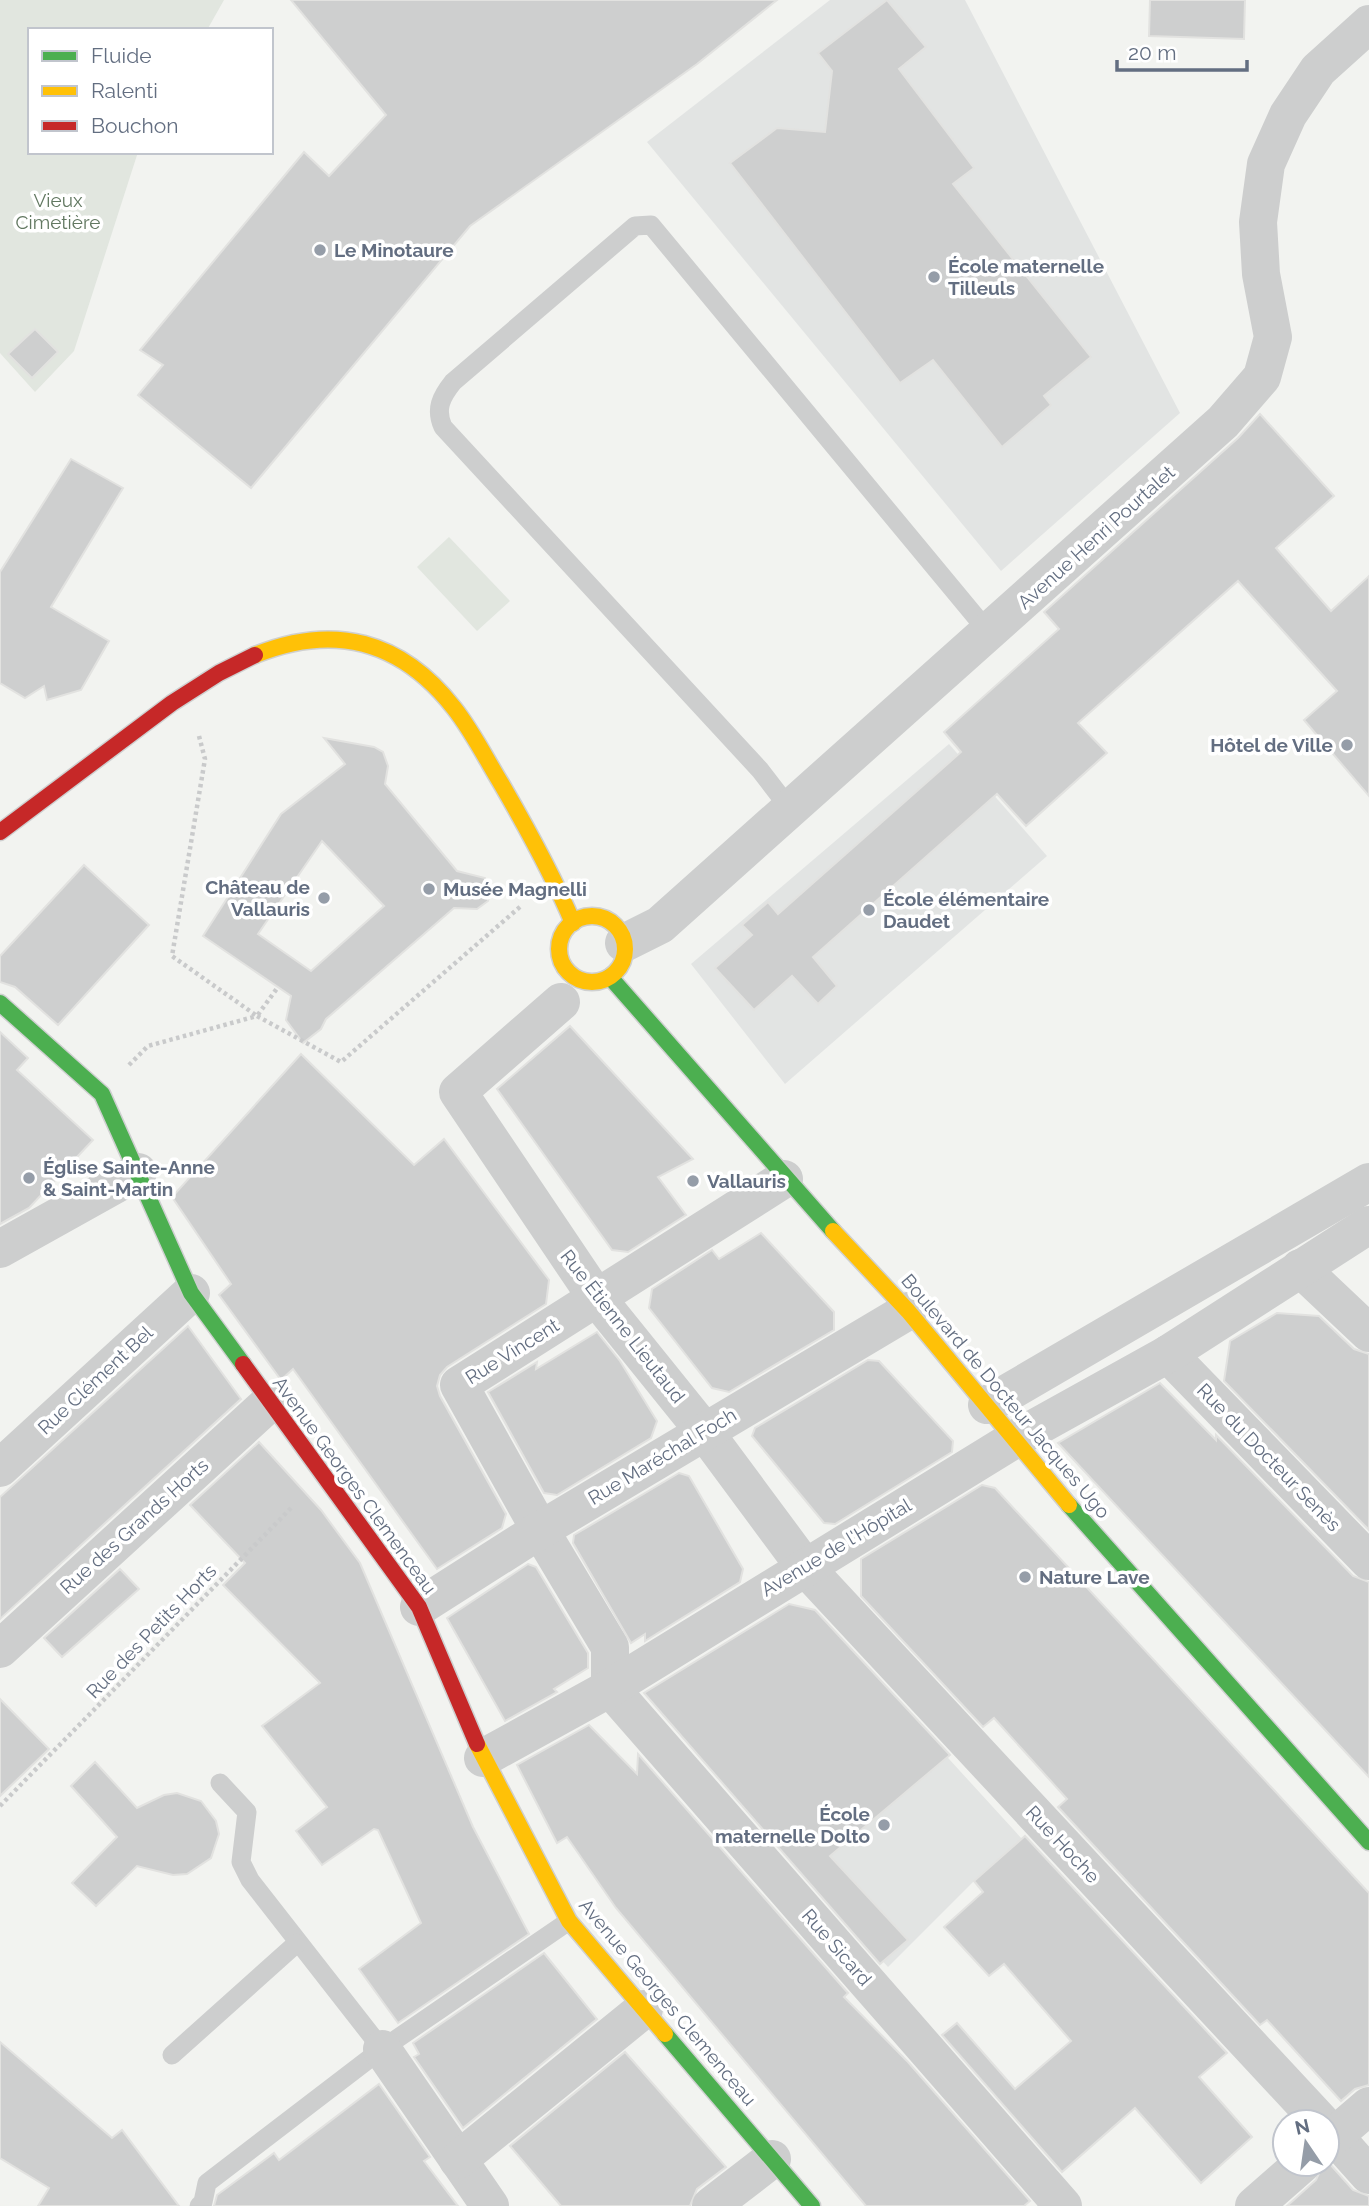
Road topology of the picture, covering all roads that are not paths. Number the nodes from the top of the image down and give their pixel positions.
1 (1369, 24) edge
2 (990, 634) junction
3 (42, 797) junction
4 (10, 803) dead end
5 (790, 809) junction
6 (0, 832) edge
7 (573, 923) junction
8 (617, 960) junction
9 (561, 1002) dead end
10 (0, 1003) edge
11 (138, 1172) junction
12 (785, 1179) junction
13 (1369, 1182) edge
14 (1369, 1225) edge
15 (1259, 1248) junction
16 (0, 1249) edge
17 (1290, 1275) junction
18 (191, 1293) junction
19 (596, 1297) junction
20 (1165, 1300) junction
21 (908, 1311) junction
22 (1369, 1333) edge
23 (1179, 1347) junction
24 (269, 1402) junction
25 (987, 1405) junction
26 (704, 1430) junction
27 (1014, 1439) junction
28 (0, 1468) edge
29 (540, 1530) junction
30 (1369, 1561) edge
31 (804, 1566) junction
32 (419, 1607) junction
33 (0, 1648) edge
34 (610, 1688) junction
35 (483, 1758) junction
36 (220, 1783) dead end
37 (1369, 1842) edge
38 (569, 1920) junction
39 (297, 1943) junction
40 (644, 2009) junction
41 (382, 2049) junction
42 (172, 2054) dead end
43 (1369, 2106) edge
44 (1305, 2108) edge
45 (1341, 2123) edge
46 (1341, 2146) edge
47 (772, 2159) junction
48 (458, 2160) junction
49 (1369, 2175) edge
50 (1286, 2178) edge
51 (199, 2206) edge
52 (490, 2206) edge
53 (712, 2206) edge
54 (812, 2206) edge
55 (1063, 2206) edge
56 (1254, 2206) edge

1 - 2 street, Avenue Henri Pourtalet
2 - 5 street, Avenue Henri Pourtalet
2 - 5 lane
3 - 4 main road
3 - 6 main road
3 - 7 main road
5 - 8 street, Avenue Henri Pourtalet
7 - 8 main road
7 - 8 main road
8 - 12 main road, Boulevard de Docteur Jacques Ugo
9 - 19 street, Rue Étienne Lieutaud
10 - 11 main road, Avenue Georges Clemenceau
11 - 16 street
11 - 18 main road, Avenue Georges Clemenceau
12 - 19 street, Rue Vincent
12 - 21 main road, Boulevard de Docteur Jacques Ugo
13 - 15 street
14 - 17 street, Avenue de l'Hôpital
15 - 17 street
15 - 20 street
17 - 22 street
17 - 23 street, Avenue de l'Hôpital
18 - 24 main road, Avenue Georges Clemenceau
18 - 28 street, Rue Clément Bel
19 - 26 street, Rue Étienne Lieutaud
19 - 29 street, Rue Vincent
20 - 23 street
20 - 25 street
21 - 25 main road, Boulevard de Docteur Jacques Ugo
21 - 26 street, Rue Maréchal Foch
23 - 27 street, Avenue de l'Hôpital
23 - 30 street, Rue du Docteur Senès
24 - 32 main road, Avenue Georges Clemenceau
24 - 33 street, Rue des Grands Horts
25 - 27 main road, Boulevard de Docteur Jacques Ugo
26 - 29 street, Rue Maréchal Foch
26 - 31 street, Rue Étienne Lieutaud
27 - 31 street, Avenue de l'Hôpital
27 - 37 main road, Boulevard de Docteur Jacques Ugo
29 - 32 street, Rue Maréchal Foch
29 - 34 street, Rue Vincent
31 - 34 street, Avenue de l'Hôpital
31 - 44 street, Rue Hoche
32 - 35 main road, Avenue Georges Clemenceau
34 - 35 street, Avenue de l'Hôpital
34 - 55 street, Rue Sicard
35 - 38 main road, Avenue Georges Clemenceau
36 - 39 lane
38 - 40 main road, Avenue Georges Clemenceau
38 - 41 lane
39 - 41 lane
39 - 42 lane
40 - 47 main road, Avenue Georges Clemenceau
40 - 48 street
41 - 48 street
41 - 51 lane
43 - 45 street
46 - 49 street, Rue Hoche
47 - 53 street
47 - 54 main road, Avenue Georges Clemenceau
48 - 52 street
50 - 56 street

